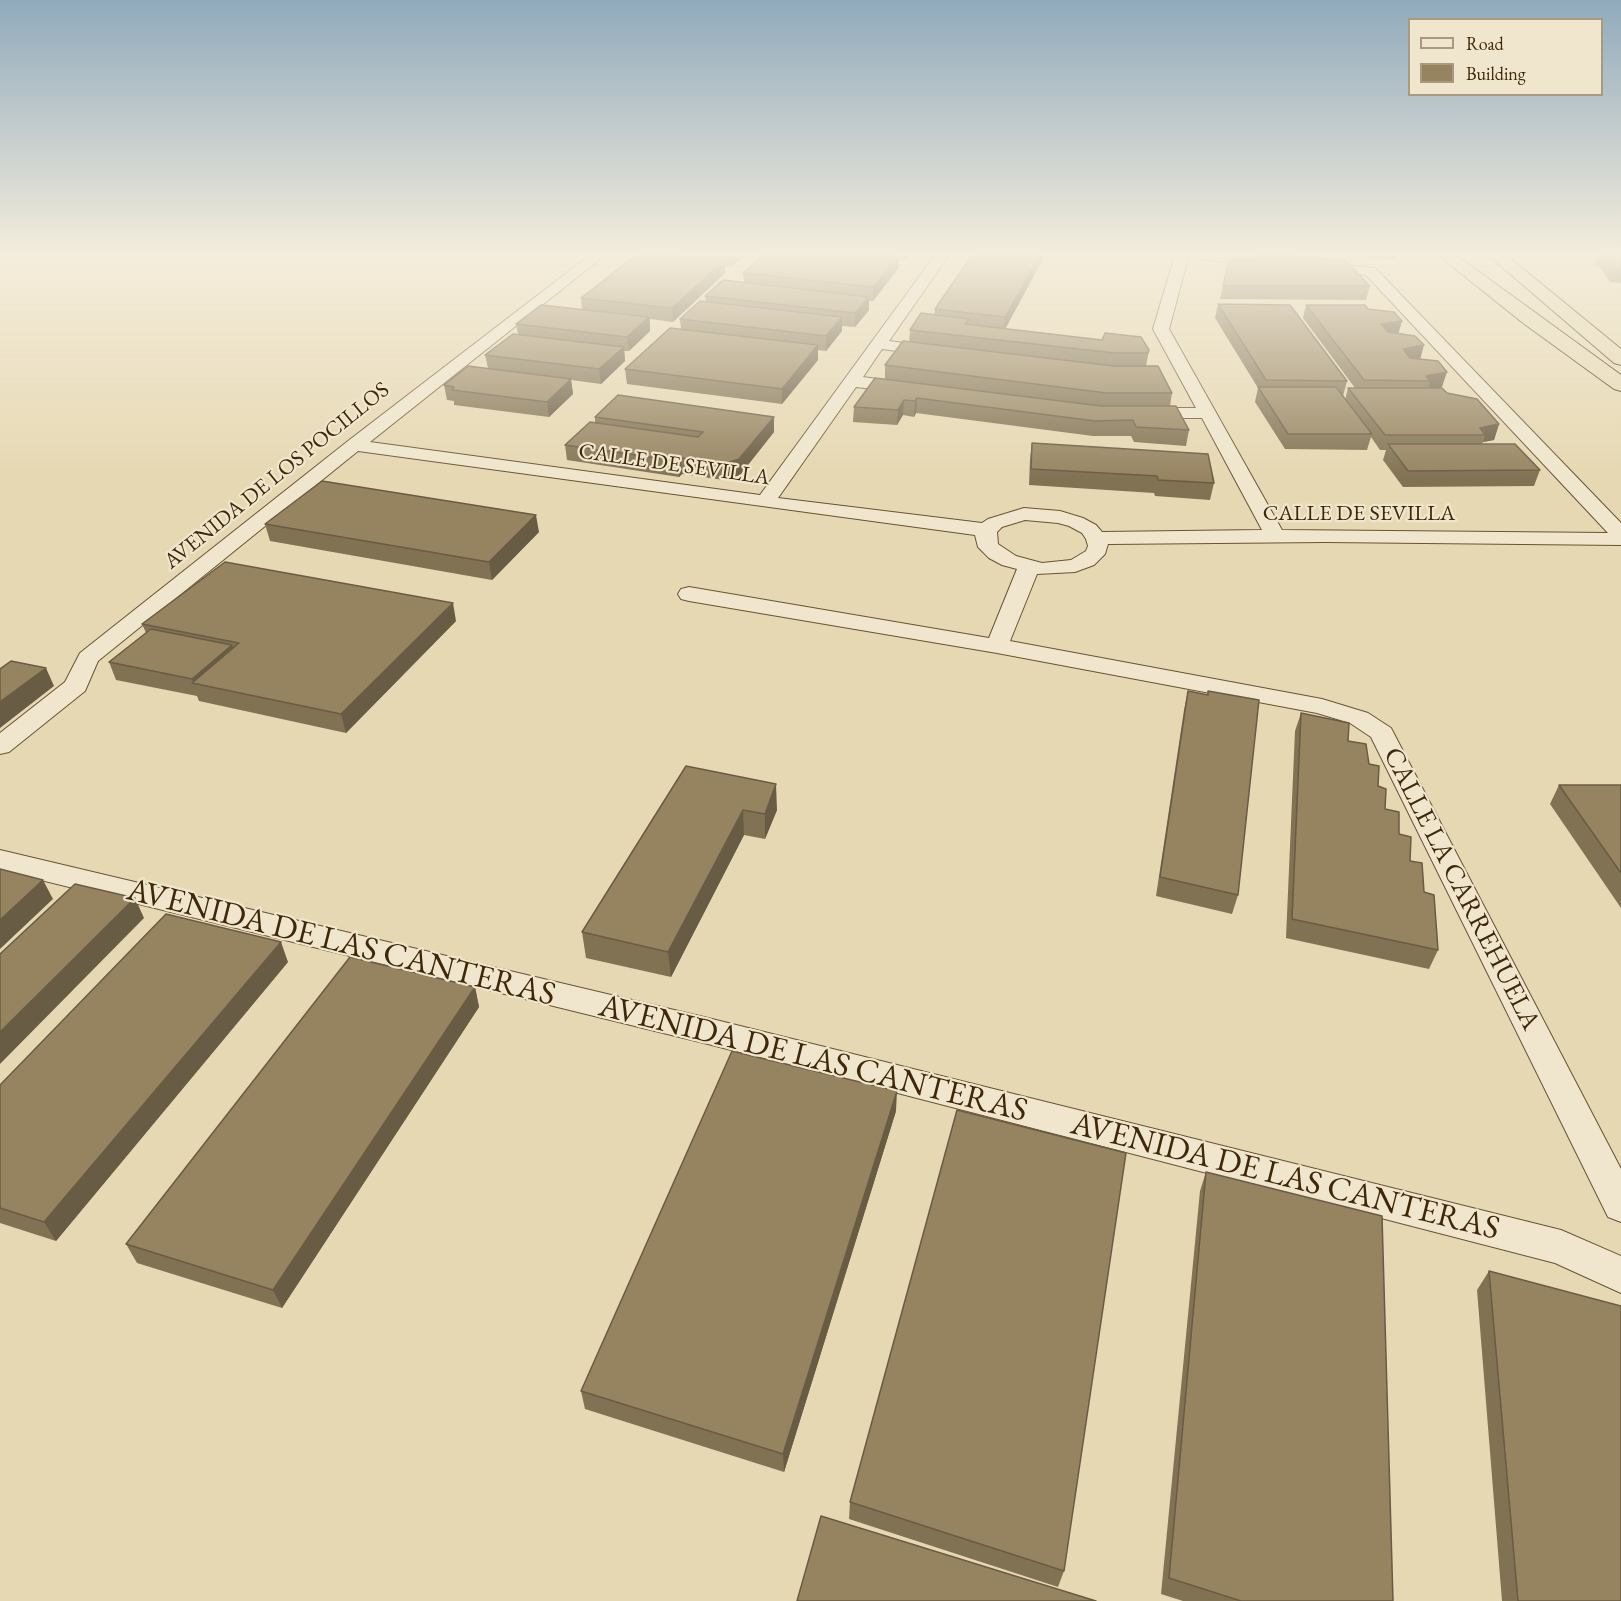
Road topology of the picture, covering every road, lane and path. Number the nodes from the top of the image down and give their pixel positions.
1 (502, 330) edge
2 (888, 330) edge
3 (1161, 330) edge
4 (1425, 330) edge
5 (1547, 330) edge
6 (1564, 330) edge
7 (1573, 330) edge
8 (1603, 330) edge
9 (878, 344) junction
10 (1621, 346) edge
11 (950, 353) edge
12 (1616, 372) edge
13 (1185, 373) junction
14 (1162, 374) edge
15 (852, 381) junction
16 (922, 390) edge
17 (1130, 413) edge
18 (1208, 413) junction
19 (354, 445) junction
20 (765, 502) junction
21 (987, 530) junction
22 (1276, 537) junction
23 (1621, 537) edge
24 (1096, 538) junction
25 (1029, 567) junction
26 (690, 594) dead end
27 (997, 646) junction
28 (0, 746) edge
29 (0, 860) edge
30 (1621, 1206) edge
31 (1621, 1275) edge

1 - 19 street, AVENIDA DE LOS POCILLOS
2 - 9 street
3 - 13 street
4 - 23 street
5 - 12 highway
6 - 12 highway
7 - 12 highway
8 - 10 highway
9 - 11 street
9 - 15 street
13 - 14 street
13 - 18 street
15 - 16 street
15 - 20 street
17 - 18 street
18 - 22 street
19 - 20 street, CALLE DE SEVILLA
19 - 28 street, AVENIDA DE LOS POCILLOS
20 - 21 street, CALLE DE SEVILLA
21 - 24 street
21 - 25 street
22 - 23 street, CALLE DE SEVILLA
22 - 24 street, CALLE DE SEVILLA
24 - 25 street
25 - 27 street
26 - 27 street, CALLE LA CARREHUELA
27 - 30 street, CALLE LA CARREHUELA
29 - 31 street, AVENIDA DE LAS CANTERAS

